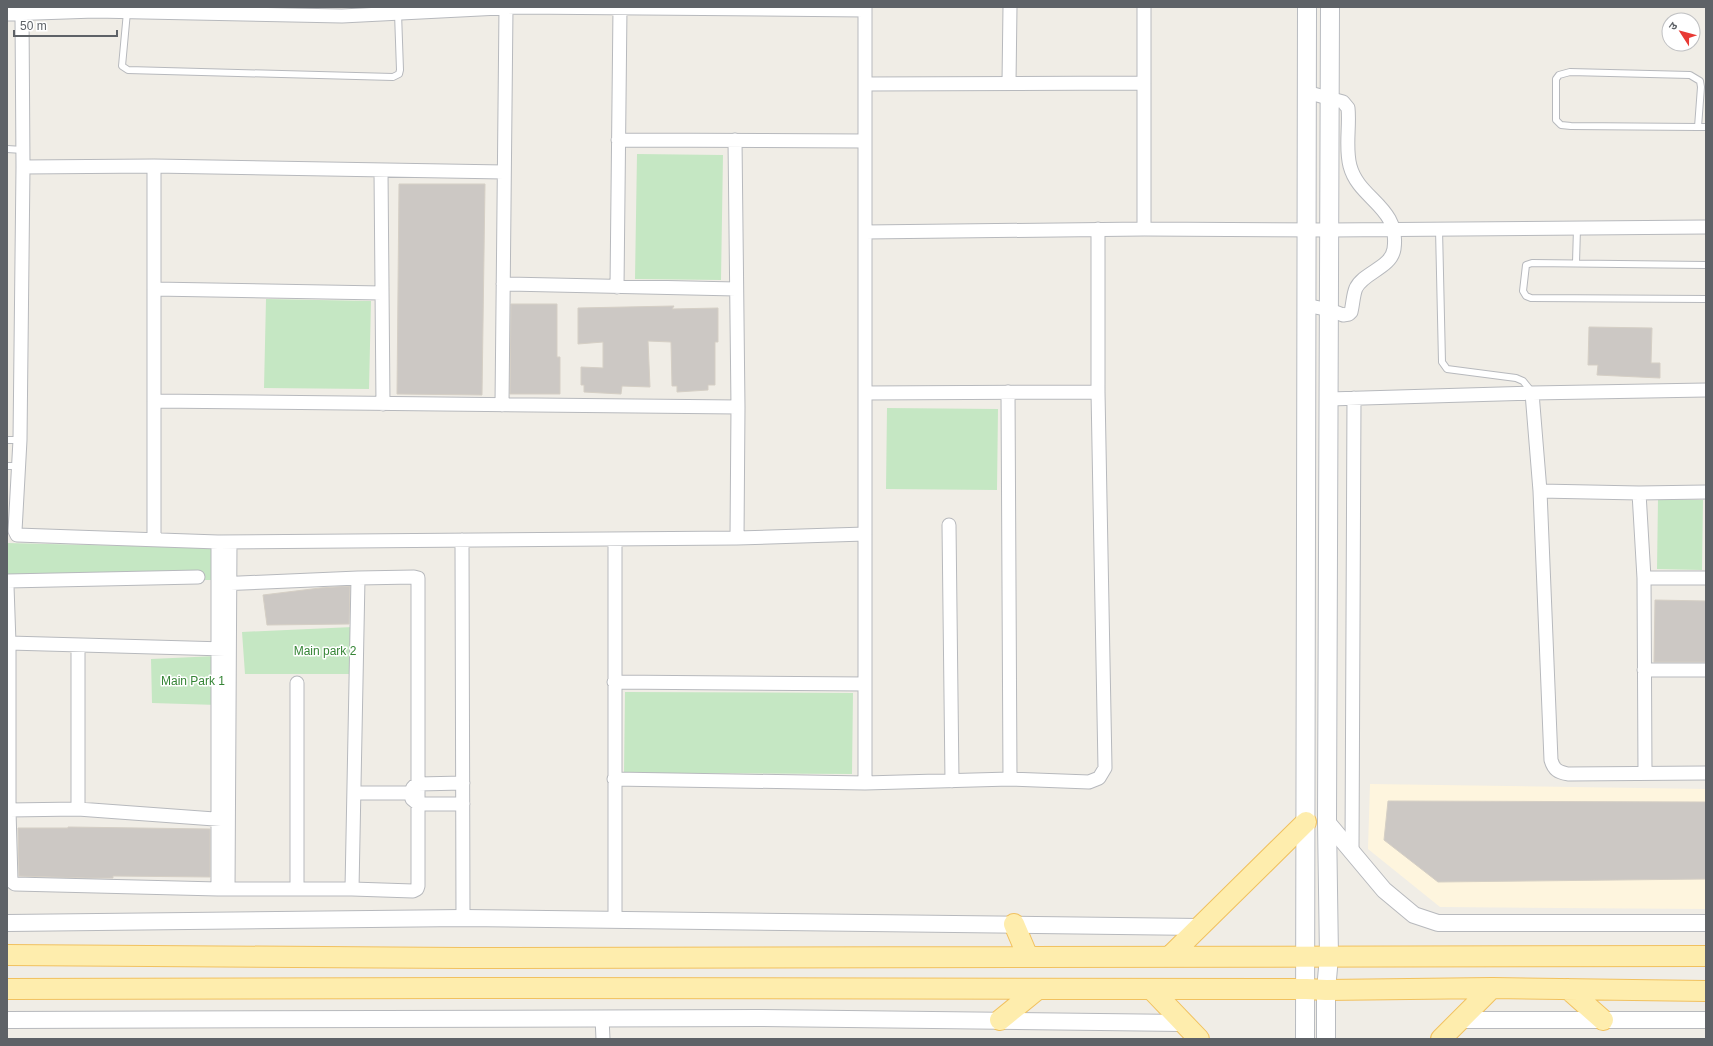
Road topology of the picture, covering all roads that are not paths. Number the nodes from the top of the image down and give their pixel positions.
1 (520, 7) edge
2 (1010, 7) edge
3 (1144, 7) edge
4 (1307, 7) edge
5 (1330, 7) edge
6 (506, 8) edge
7 (620, 8) junction
8 (650, 8) edge
9 (865, 8) edge
10 (174, 10) edge
11 (403, 11) edge
12 (126, 12) junction
13 (7, 14) edge
14 (22, 15) junction
15 (1008, 82) junction
16 (1144, 83) junction
17 (865, 84) junction
18 (1306, 92) junction
19 (1330, 98) junction
20 (1698, 127) junction
21 (1706, 127) edge
22 (618, 140) junction
23 (735, 140) junction
24 (865, 141) junction
25 (7, 149) edge
26 (23, 150) junction
27 (154, 166) junction
28 (23, 167) junction
29 (381, 171) junction
30 (504, 172) junction
31 (1706, 227) edge
32 (1577, 228) junction
33 (1098, 229) junction
34 (1144, 229) junction
35 (1305, 230) junction
36 (1330, 230) junction
37 (1394, 230) junction
38 (1439, 230) junction
39 (865, 232) junction
40 (1576, 263) junction
41 (1706, 265) edge
42 (503, 284) junction
43 (617, 287) junction
44 (736, 288) junction
45 (154, 289) junction
46 (382, 293) junction
47 (1706, 299) edge
48 (1305, 305) junction
49 (1330, 310) junction
50 (1706, 390) edge
51 (1008, 392) junction
52 (1098, 392) junction
53 (865, 393) junction
54 (1532, 393) junction
55 (1354, 398) junction
56 (1329, 399) junction
57 (154, 401) junction
58 (383, 404) junction
59 (502, 405) junction
60 (738, 407) junction
61 (13, 440) edge
62 (12, 466) edge
63 (1540, 491) junction
64 (1706, 492) edge
65 (1638, 493) junction
66 (949, 525) dead end
67 (865, 534) junction
68 (737, 538) junction
69 (154, 539) junction
70 (615, 539) junction
71 (462, 540) junction
72 (224, 542) junction
73 (198, 577) dead end
74 (358, 578) junction
75 (1644, 578) junction
76 (1706, 578) edge
77 (7, 581) edge
78 (224, 584) junction
79 (7, 586) edge
80 (9, 643) junction
81 (78, 645) junction
82 (223, 649) junction
83 (1644, 670) junction
84 (1706, 670) edge
85 (614, 682) junction
86 (297, 683) dead end
87 (865, 684) junction
88 (1645, 773) junction
89 (1706, 773) edge
90 (614, 779) junction
91 (1010, 779) junction
92 (952, 781) junction
93 (865, 782) junction
94 (463, 783) junction
95 (354, 793) junction
96 (416, 794) junction
97 (463, 804) junction
98 (78, 809) junction
99 (9, 810) junction
100 (223, 820) junction
101 (1306, 822) junction
102 (1327, 822) junction
103 (1352, 851) junction
104 (223, 889) junction
105 (297, 889) junction
106 (352, 889) junction
107 (463, 918) junction
108 (615, 919) junction
109 (7, 923) edge
110 (1014, 924) junction
111 (1706, 924) edge
112 (1200, 927) junction
113 (7, 955) edge
114 (1706, 956) edge
115 (1028, 957) junction
116 (1169, 957) junction
117 (1329, 957) junction
118 (1304, 958) junction
119 (1492, 988) junction
120 (7, 989) edge
121 (1038, 989) junction
122 (1151, 989) junction
123 (1306, 989) junction
124 (1568, 989) junction
125 (1326, 990) junction
126 (1706, 991) edge
127 (602, 1018) junction
128 (7, 1020) edge
129 (1000, 1020) junction
130 (1460, 1020) junction
131 (1603, 1020) junction
132 (1706, 1020) edge
133 (1183, 1023) junction
134 (603, 1039) edge
135 (1199, 1039) edge
136 (1305, 1039) edge
137 (1326, 1039) edge
138 (1441, 1039) edge

1 - 6 street
1 - 7 street
2 - 15 street
3 - 16 street
4 - 18 main road
5 - 19 main road
6 - 11 street
6 - 30 street
7 - 8 street
7 - 22 street
8 - 9 street
9 - 17 street
10 - 11 street
10 - 12 street
11 - 12 lane
12 - 14 street
13 - 14 street
14 - 26 street
15 - 16 street
15 - 17 street
16 - 34 street
17 - 24 street
18 - 19 street
18 - 35 main road
19 - 36 main road
19 - 37 street
20 - 20 lane
20 - 21 lane
22 - 23 street
22 - 43 street
23 - 24 street
23 - 44 street
24 - 39 street
25 - 26 lane
26 - 28 street
27 - 28 street
27 - 29 street
27 - 45 street
28 - 61 street
29 - 30 street
29 - 46 street
30 - 42 street
31 - 32 street
32 - 38 street
32 - 40 lane
33 - 34 street
33 - 39 street
33 - 52 street
34 - 35 street
35 - 36 street
35 - 48 main road
36 - 37 street
36 - 49 main road
37 - 38 street
37 - 49 street
38 - 54 lane
39 - 53 street
40 - 41 lane
40 - 47 lane
42 - 43 street
42 - 59 street
43 - 44 street
44 - 60 street
45 - 46 street
45 - 57 street
46 - 58 street
48 - 49 street
48 - 101 main road
49 - 56 main road
50 - 54 street
51 - 52 street
51 - 53 street
51 - 91 street
52 - 91 street
53 - 67 street
54 - 55 street
54 - 63 street
55 - 56 street
55 - 103 street
56 - 102 main road
57 - 58 street
57 - 69 street
58 - 59 street
59 - 60 street
60 - 68 street
61 - 62 street
62 - 69 street
63 - 65 street
63 - 88 street
64 - 65 street
65 - 75 street
66 - 92 street
67 - 68 street
67 - 87 street
68 - 70 street
69 - 72 street
70 - 71 street
70 - 85 street
71 - 72 street
71 - 94 street
72 - 78 street
73 - 77 street
74 - 78 street
74 - 95 street
74 - 96 street
75 - 76 street
75 - 83 street
78 - 82 street
79 - 80 street
80 - 81 street
80 - 99 street
81 - 82 street
81 - 98 street
82 - 100 street
83 - 84 street
83 - 88 street
85 - 87 street
85 - 90 street
86 - 105 street
87 - 93 street
88 - 89 street
90 - 93 street
90 - 108 street
91 - 92 street
92 - 93 street
94 - 96 street
94 - 97 street
95 - 96 street
95 - 106 street
96 - 97 street
96 - 106 street
97 - 107 street
98 - 99 street
98 - 100 street
99 - 104 street
100 - 104 street
101 - 112 main road
101 - 118 main road
102 - 103 street
102 - 117 main road
103 - 111 street
104 - 105 street
105 - 106 street
107 - 108 street
107 - 109 street
108 - 110 street
110 - 112 street
110 - 115 main road
112 - 116 main road
113 - 115 main road
114 - 117 main road
115 - 116 main road
116 - 118 main road
117 - 118 main road
117 - 125 main road
118 - 123 main road
119 - 124 main road
119 - 125 main road
119 - 130 main road
120 - 121 main road
121 - 122 main road
121 - 129 main road
122 - 123 main road
122 - 133 main road
123 - 125 main road
123 - 136 main road
124 - 126 main road
124 - 131 main road
125 - 137 main road
127 - 128 street
127 - 129 street
127 - 134 street
129 - 133 street
130 - 131 street
130 - 138 main road
131 - 132 street
133 - 135 main road

